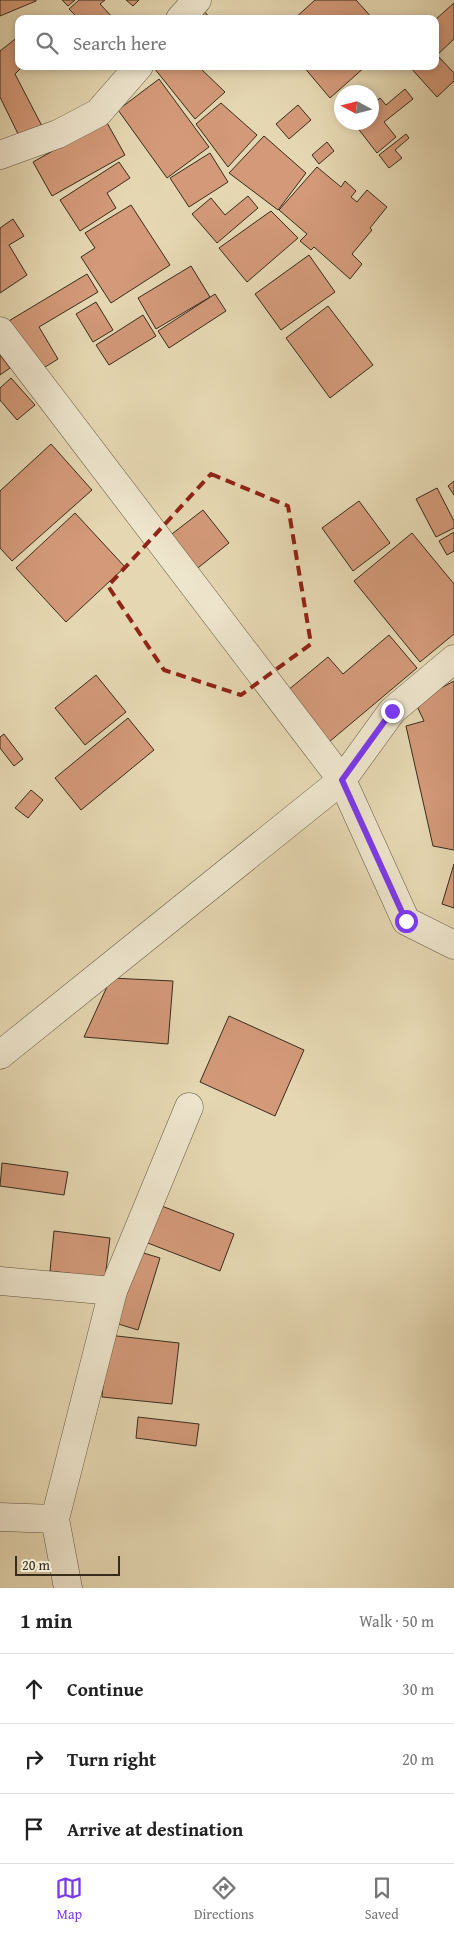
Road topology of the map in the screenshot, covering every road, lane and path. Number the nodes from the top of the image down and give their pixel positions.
1 (197, 0) edge
2 (184, 15) edge
3 (136, 70) edge
4 (0, 154) edge
5 (0, 331) edge
6 (454, 659) edge
7 (342, 780) junction
8 (454, 945) edge
9 (0, 1055) edge
10 (190, 1107) dead end
11 (0, 1281) edge
12 (113, 1291) junction
13 (0, 1517) edge
14 (55, 1519) junction
15 (68, 1588) edge

1 - 2 street
3 - 4 street
5 - 7 street
6 - 7 street
7 - 8 street
7 - 9 street
10 - 12 street
11 - 12 street
12 - 14 street
13 - 14 street
14 - 15 street

